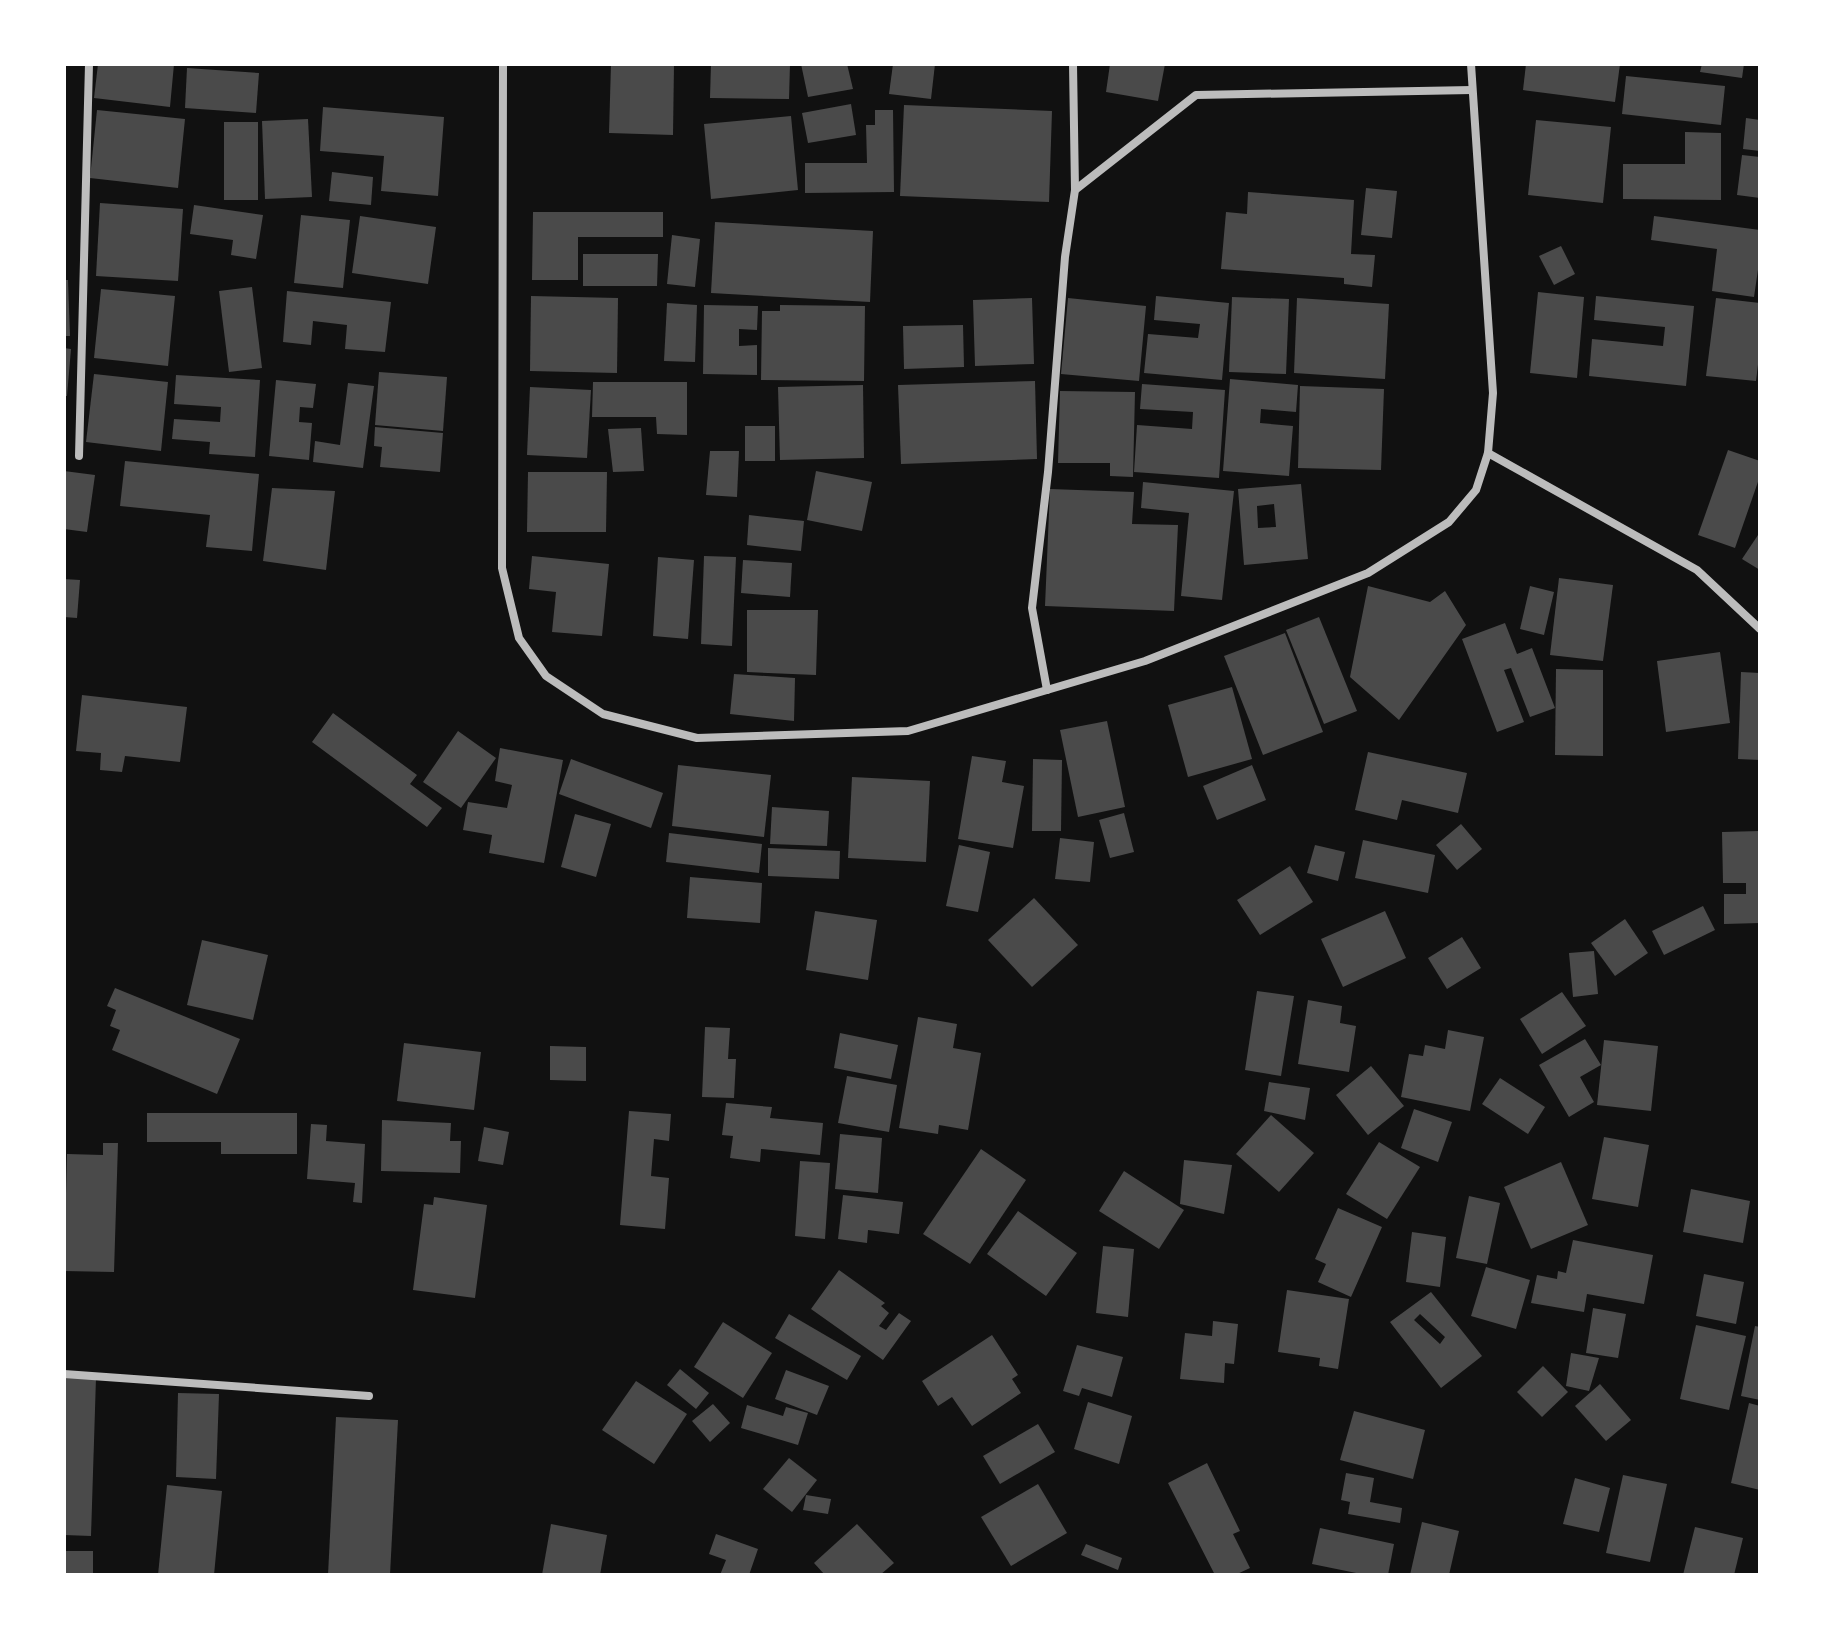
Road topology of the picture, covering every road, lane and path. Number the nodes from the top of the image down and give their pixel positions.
1 (89, 64) edge
2 (503, 64) edge
3 (1073, 64) edge
4 (1471, 64) edge
5 (1472, 90) junction
6 (1075, 190) junction
7 (1488, 453) junction
8 (79, 456) dead end
9 (1760, 629) edge
10 (1047, 690) junction
11 (64, 1374) edge
12 (369, 1396) dead end

1 - 8 street
2 - 10 street
3 - 6 street
4 - 5 street
5 - 6 street
5 - 7 street
6 - 10 street
7 - 9 street
7 - 10 street
11 - 12 street

